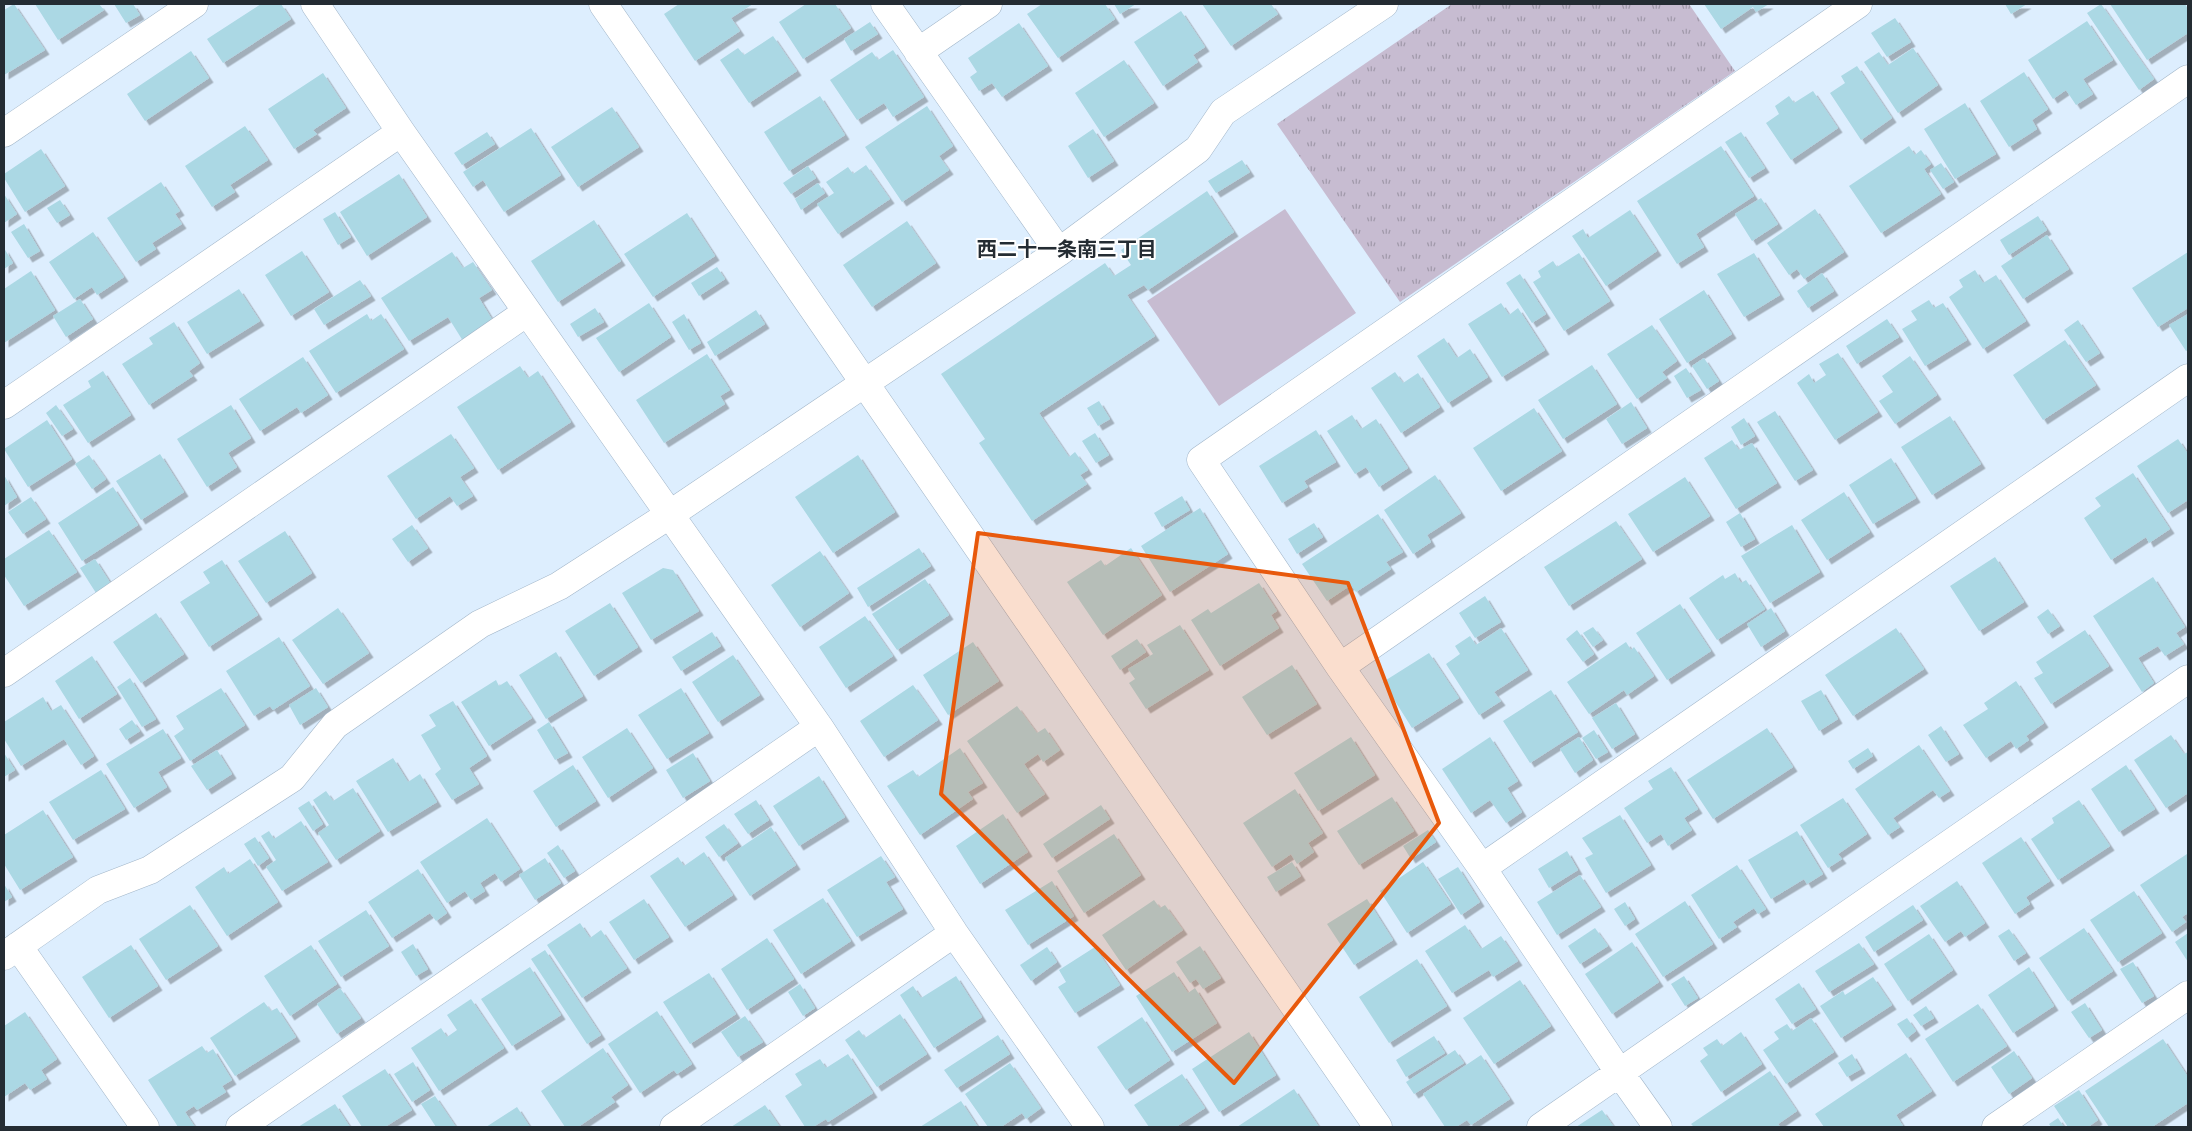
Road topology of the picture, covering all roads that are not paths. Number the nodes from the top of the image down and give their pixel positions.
1 (194, 4) edge
2 (315, 4) edge
3 (603, 4) edge
4 (885, 4) edge
5 (988, 4) edge
6 (1384, 4) edge
7 (1858, 4) edge
8 (918, 52) junction
9 (2188, 79) edge
10 (401, 132) junction
11 (4, 133) edge
12 (1059, 252) junction
13 (528, 312) junction
14 (2188, 378) edge
15 (865, 382) junction
16 (4, 405) edge
17 (669, 515) junction
18 (1340, 667) junction
19 (4, 673) edge
20 (2188, 679) edge
21 (819, 727) junction
22 (1482, 868) junction
23 (954, 933) junction
24 (11, 951) edge
25 (2188, 995) edge
26 (1619, 1072) junction
27 (145, 1127) edge
28 (240, 1127) edge
29 (674, 1127) edge
30 (1090, 1127) edge
31 (1378, 1127) edge
32 (1541, 1127) edge
33 (1658, 1127) edge
34 (1996, 1127) edge

1 - 11 street
2 - 10 street
3 - 15 street
4 - 8 street
5 - 8 street
6 - 12 street
7 - 18 street
8 - 12 street
9 - 18 street
10 - 13 street
10 - 16 street
12 - 15 street
13 - 17 street
13 - 19 street
14 - 22 street
15 - 17 street
15 - 31 street
17 - 21 street
17 - 24 street
18 - 22 street
20 - 26 street
21 - 23 street
21 - 28 street
22 - 26 street
23 - 29 street
23 - 30 street
24 - 27 street
25 - 34 street
26 - 32 street
26 - 33 street

